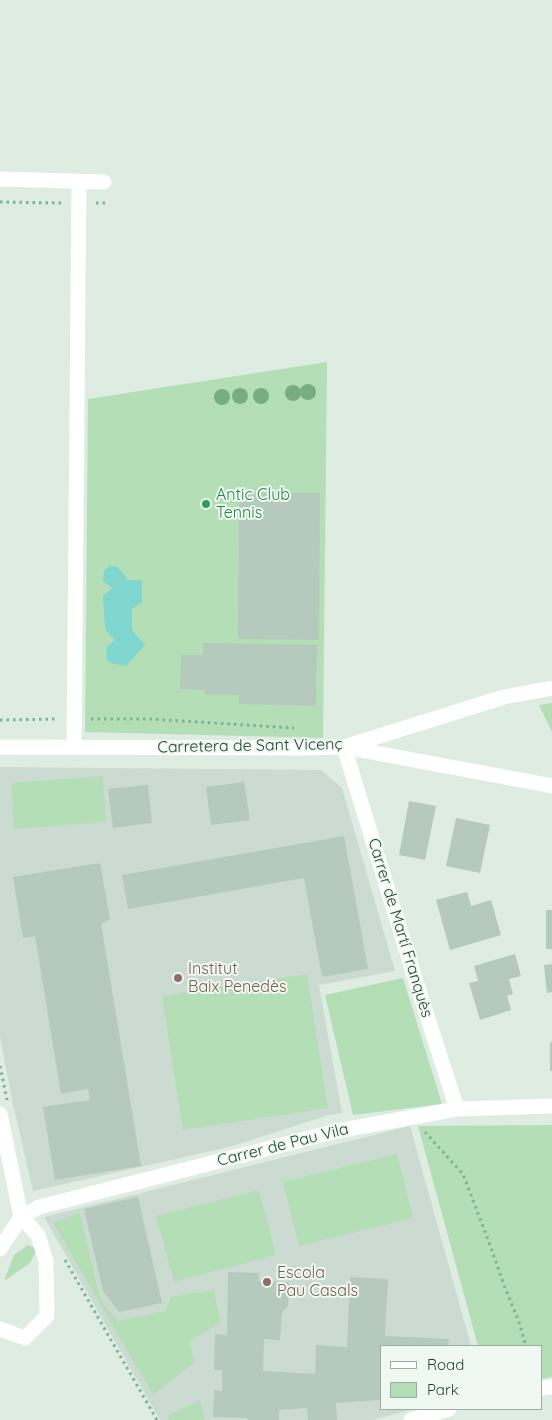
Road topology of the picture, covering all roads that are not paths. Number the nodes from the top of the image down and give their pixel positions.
1 (0, 180) edge
2 (79, 181) junction
3 (104, 182) dead end
4 (552, 688) edge
5 (0, 747) edge
6 (74, 747) junction
7 (344, 747) junction
8 (552, 786) edge
9 (552, 1106) edge
10 (4, 1108) edge
11 (457, 1109) junction
12 (21, 1217) junction
13 (0, 1249) edge
14 (0, 1329) edge
15 (446, 1410) edge
16 (411, 1420) edge

1 - 2 street
2 - 3 street
2 - 6 street
4 - 7 street, Carretera de Sant Vicenç
5 - 6 street, Carretera de Sant Vicenç
6 - 7 street, Carretera de Sant Vicenç
7 - 8 street
7 - 11 street, Carrer de Martí Franquès
9 - 11 street, Carrer de Pau Vila
10 - 12 street
11 - 12 street, Carrer de Pau Vila
12 - 13 street
12 - 14 street
15 - 16 street

